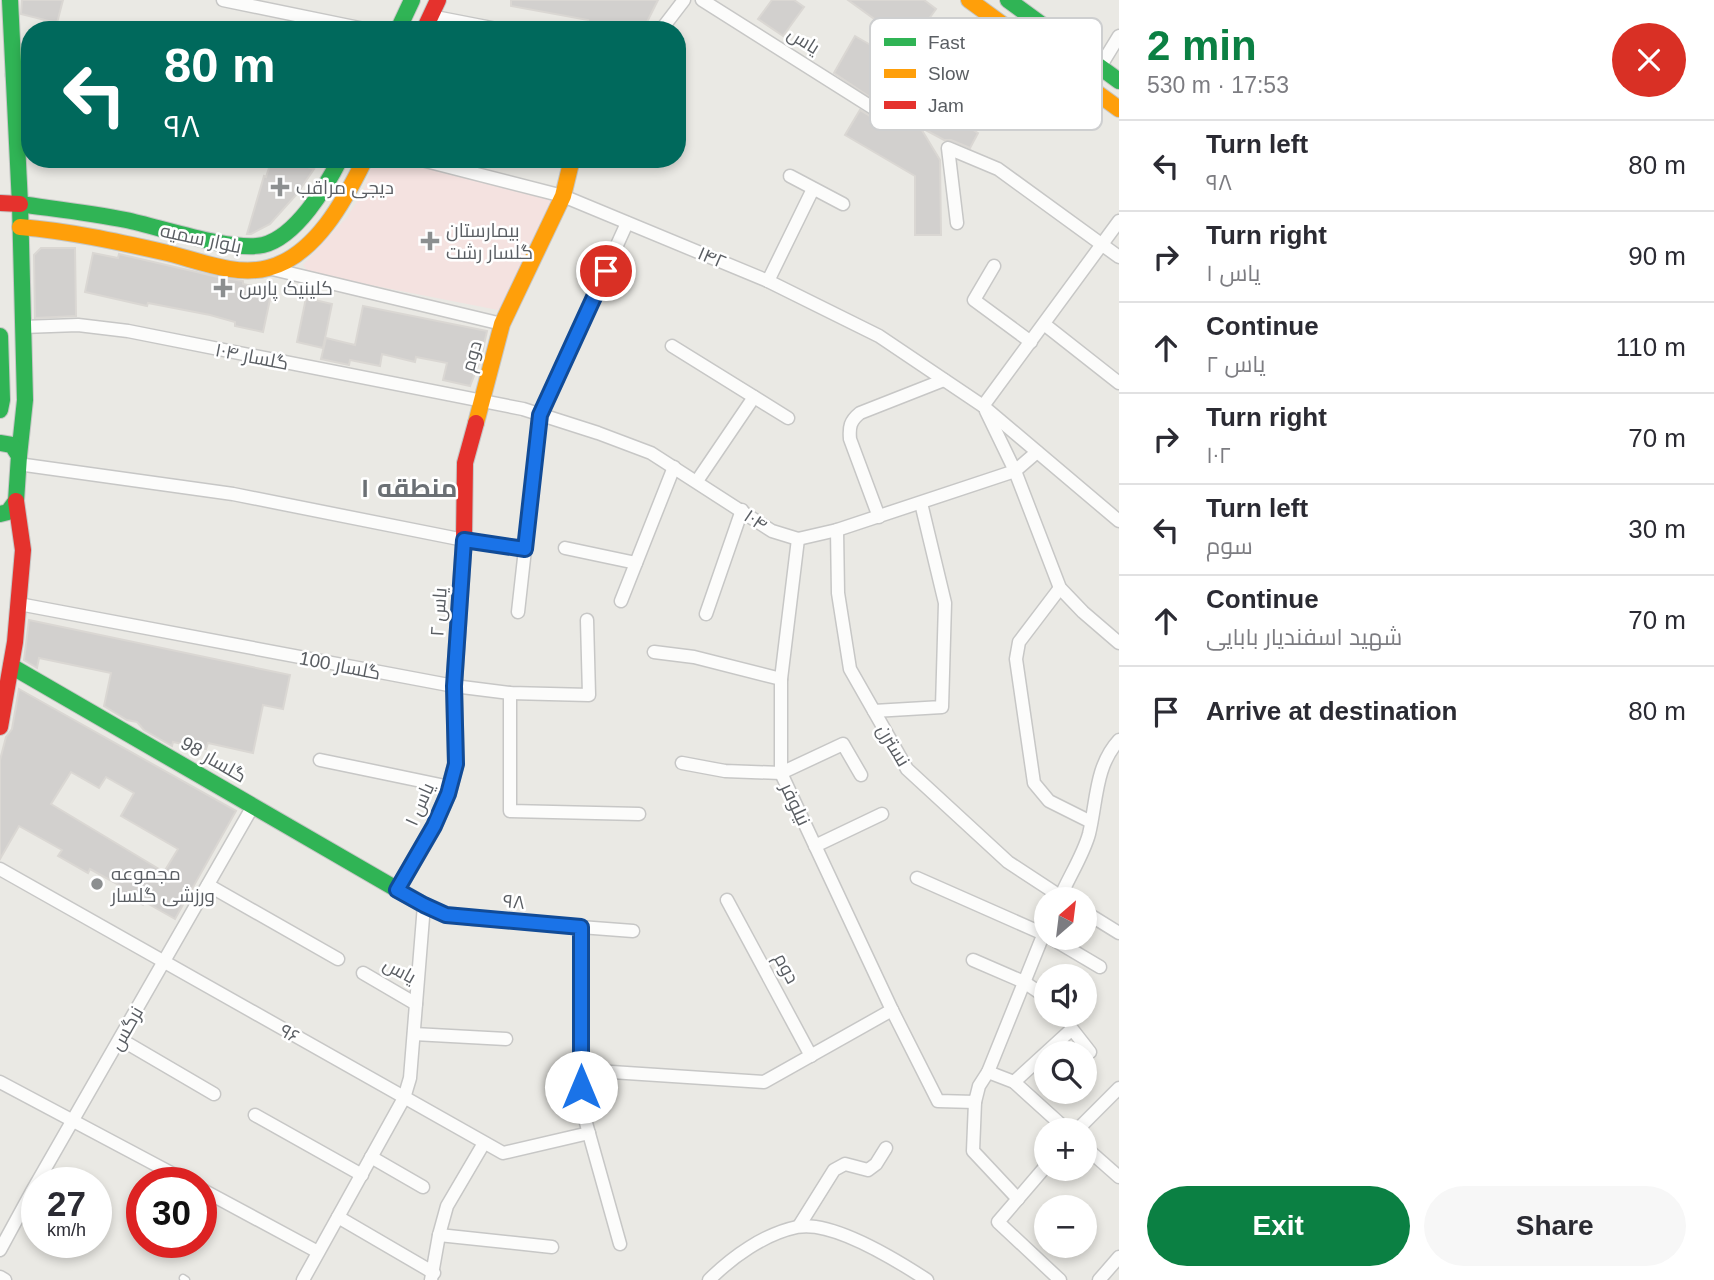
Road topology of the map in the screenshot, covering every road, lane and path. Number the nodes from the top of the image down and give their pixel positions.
1 (10, 0) edge
2 (223, 0) edge
3 (412, 0) edge
4 (438, 0) edge
5 (684, 0) edge
6 (702, 0) edge
7 (969, 0) edge
8 (1008, 0) edge
9 (1027, 6) edge
10 (994, 18) edge
11 (1041, 18) edge
12 (325, 21) edge
13 (402, 21) edge
14 (428, 21) edge
15 (668, 21) edge
16 (1119, 36) edge
17 (1102, 64) edge
18 (1102, 68) edge
19 (12, 75) junction
20 (21, 76) edge
21 (1119, 81) edge
22 (1102, 97) edge
23 (870, 106) edge
24 (1119, 109) edge
25 (334, 168) edge
26 (361, 168) edge
27 (453, 168) edge
28 (570, 168) edge
29 (790, 176) dead end
30 (813, 188) junction
31 (563, 196) junction
32 (0, 204) edge
33 (20, 204) junction
34 (843, 204) dead end
35 (1119, 221) edge
36 (628, 223) junction
37 (957, 223) dead end
38 (0, 227) edge
39 (20, 227) junction
40 (1102, 245) junction
41 (1119, 257) edge
42 (994, 266) dead end
43 (266, 268) junction
44 (768, 281) junction
45 (502, 324) junction
46 (1044, 324) junction
47 (23, 327) junction
48 (0, 337) edge
49 (1031, 342) junction
50 (672, 346) dead end
51 (0, 365) edge
52 (944, 380) junction
53 (1119, 383) edge
54 (754, 397) junction
55 (480, 400) junction
56 (983, 406) junction
57 (0, 410) edge
58 (540, 415) junction
59 (788, 418) dead end
60 (0, 443) edge
61 (1037, 452) junction
62 (19, 460) junction
63 (674, 467) junction
64 (1015, 471) junction
65 (697, 481) junction
66 (16, 501) junction
67 (921, 503) junction
68 (742, 510) junction
69 (0, 514) edge
70 (879, 517) junction
71 (1119, 521) edge
72 (837, 530) junction
73 (798, 539) junction
74 (464, 540) junction
75 (565, 548) dead end
76 (525, 549) junction
77 (636, 564) junction
78 (1060, 588) junction
79 (621, 601) dead end
80 (19, 604) junction
81 (518, 612) dead end
82 (705, 614) dead end
83 (587, 620) dead end
84 (1119, 643) edge
85 (654, 652) dead end
86 (11, 666) junction
87 (781, 680) junction
88 (454, 686) junction
89 (510, 693) junction
90 (874, 710) junction
91 (0, 727) edge
92 (1119, 740) edge
93 (320, 760) dead end
94 (682, 763) dead end
95 (781, 773) junction
96 (861, 775) dead end
97 (450, 787) junction
98 (253, 806) junction
99 (639, 814) dead end
100 (882, 814) dead end
101 (1091, 822) junction
102 (815, 846) junction
103 (0, 869) edge
104 (917, 878) dead end
105 (208, 885) junction
106 (1046, 887) edge
107 (1067, 887) edge
108 (397, 890) junction
109 (727, 900) dead end
110 (424, 905) junction
111 (1097, 919) edge
112 (581, 927) junction
113 (1034, 928) edge
114 (633, 931) dead end
115 (1119, 933) edge
116 (1039, 950) edge
117 (1073, 950) edge
118 (338, 959) dead end
119 (972, 960) dead end
120 (164, 961) junction
121 (1100, 967) dead end
122 (363, 974) dead end
123 (1024, 982) junction
124 (1034, 989) edge
125 (416, 1004) junction
126 (892, 1010) junction
127 (414, 1034) junction
128 (120, 1039) junction
129 (506, 1039) dead end
130 (1059, 1041) edge
131 (1081, 1041) edge
132 (811, 1056) junction
133 (1034, 1064) edge
134 (581, 1070) junction
135 (988, 1072) junction
136 (0, 1082) edge
137 (1014, 1082) junction
138 (1119, 1088) edge
139 (214, 1094) dead end
140 (404, 1098) junction
141 (975, 1102) junction
142 (255, 1115) dead end
143 (1054, 1118) edge
144 (1089, 1118) edge
145 (74, 1120) junction
146 (589, 1133) junction
147 (484, 1143) junction
148 (886, 1148) dead end
149 (371, 1157) junction
150 (1097, 1158) edge
151 (49, 1167) edge
152 (161, 1167) edge
153 (362, 1175) junction
154 (1119, 1177) edge
155 (1034, 1180) edge
156 (423, 1187) dead end
157 (217, 1198) edge
158 (1018, 1199) junction
159 (21, 1215) edge
160 (338, 1217) junction
161 (799, 1226) junction
162 (439, 1236) junction
163 (621, 1244) dead end
164 (552, 1247) dead end
165 (0, 1250) edge
166 (318, 1252) junction
167 (1119, 1257) edge
168 (433, 1276) edge
169 (0, 1277) edge
170 (5, 1280) edge
171 (303, 1280) edge
172 (709, 1280) edge
173 (927, 1280) edge
174 (1060, 1280) edge
175 (1099, 1280) edge

1 - 19 main road
2 - 12 street
3 - 13 main road
4 - 14 main road
5 - 15 street
6 - 23 street, یاس
7 - 10 main road
8 - 9 main road
9 - 11 main road
16 - 17 street
18 - 21 main road
19 - 20 street
19 - 33 main road
22 - 24 main road
25 - 33 main road, بلوار سمیه
26 - 43 main road, بلوار سمیه
27 - 31 street, ۱۴۲
28 - 31 main road
29 - 30 street
30 - 34 street
30 - 44 street
31 - 36 street, ۱۴۲
31 - 45 main road
32 - 33 main road, بلوار سمیه
33 - 39 main road
35 - 40 street
36 - 44 street, ۱۴۲
36 - 58 street
37 - 40 street
38 - 39 main road, بلوار سمیه
39 - 43 main road, بلوار سمیه
39 - 47 main road
40 - 41 street
40 - 46 street
42 - 49 street
43 - 45 street
44 - 52 street, ۱۴۲
45 - 55 main road, دوم
46 - 49 street
46 - 53 street
47 - 55 street, گلسار ۱۰۴
47 - 62 main road
48 - 51 main road
49 - 56 street
50 - 54 street
51 - 57 main road
52 - 56 street, ۱۴۲
52 - 70 street
54 - 59 street
54 - 65 street
55 - 58 street, ۱۰۴
55 - 74 main road, دوم
56 - 61 street, ۱۴۲
56 - 64 street
58 - 63 street, ۱۰۴
58 - 76 street
60 - 62 main road
61 - 64 street
61 - 71 street, ۱۴۲
62 - 66 main road
62 - 74 street
63 - 65 street, ۱۰۴
63 - 77 street
64 - 67 street
64 - 78 street
65 - 68 street, ۱۰۴
66 - 69 main road
66 - 80 main road
67 - 70 street
67 - 90 street
68 - 73 street, ۱۰۴
68 - 82 street
70 - 72 street
72 - 73 street
72 - 90 street, نسترن
73 - 87 street, نیلوفر
74 - 76 street
74 - 88 main road, یاس ۲
75 - 77 street
76 - 81 street
77 - 79 street
78 - 84 street
78 - 101 street
80 - 86 main road
80 - 88 street, گلسار 100
83 - 89 street, گلسار 100
85 - 87 street
86 - 91 main road
86 - 98 main road, گلسار 98
87 - 95 street, نیلوفر
88 - 89 street, گلسار 100
88 - 97 main road, یاس ۱
89 - 99 street
90 - 106 street, نسترن
92 - 101 street
93 - 97 street
94 - 95 street
95 - 96 street
95 - 102 street, نیلوفر
97 - 108 main road, یاس ۱
98 - 105 street, نرگس
98 - 108 main road, گلسار 98
100 - 102 street
101 - 107 street
102 - 126 street, نیلوفر
103 - 120 street, ۹۶
104 - 113 street
105 - 118 street
105 - 120 street, نرگس
108 - 110 main road, ۹۸
109 - 132 street, دوم
110 - 112 street, ۹۸
110 - 125 street
111 - 115 street
112 - 114 street, ۹۸
112 - 134 street
116 - 123 street
117 - 121 street
119 - 123 street
120 - 128 street, نرگس
120 - 140 street, ۹۶
122 - 125 street, یاس
123 - 124 street
123 - 135 street
125 - 127 street
126 - 132 street
126 - 141 street, نیلوفر
127 - 129 street
127 - 140 street
128 - 139 street
128 - 145 street, نرگس
130 - 131 street
132 - 134 street
133 - 137 street
134 - 146 street
135 - 137 street
135 - 141 street
136 - 145 street
137 - 143 street
138 - 144 street
140 - 147 street, ۹۶
140 - 149 street
141 - 158 street
142 - 153 street
145 - 151 street, نرگس
145 - 152 street
146 - 147 street, ۹۶
146 - 163 street
147 - 162 street
148 - 161 street
149 - 153 street
149 - 156 street
150 - 154 street
153 - 160 street
155 - 158 street
157 - 166 street
158 - 174 street
159 - 165 street, نرگس
160 - 166 street
160 - 168 street
161 - 172 street
161 - 173 street
162 - 164 street
162 - 168 street
166 - 171 street
167 - 175 street
169 - 170 street

